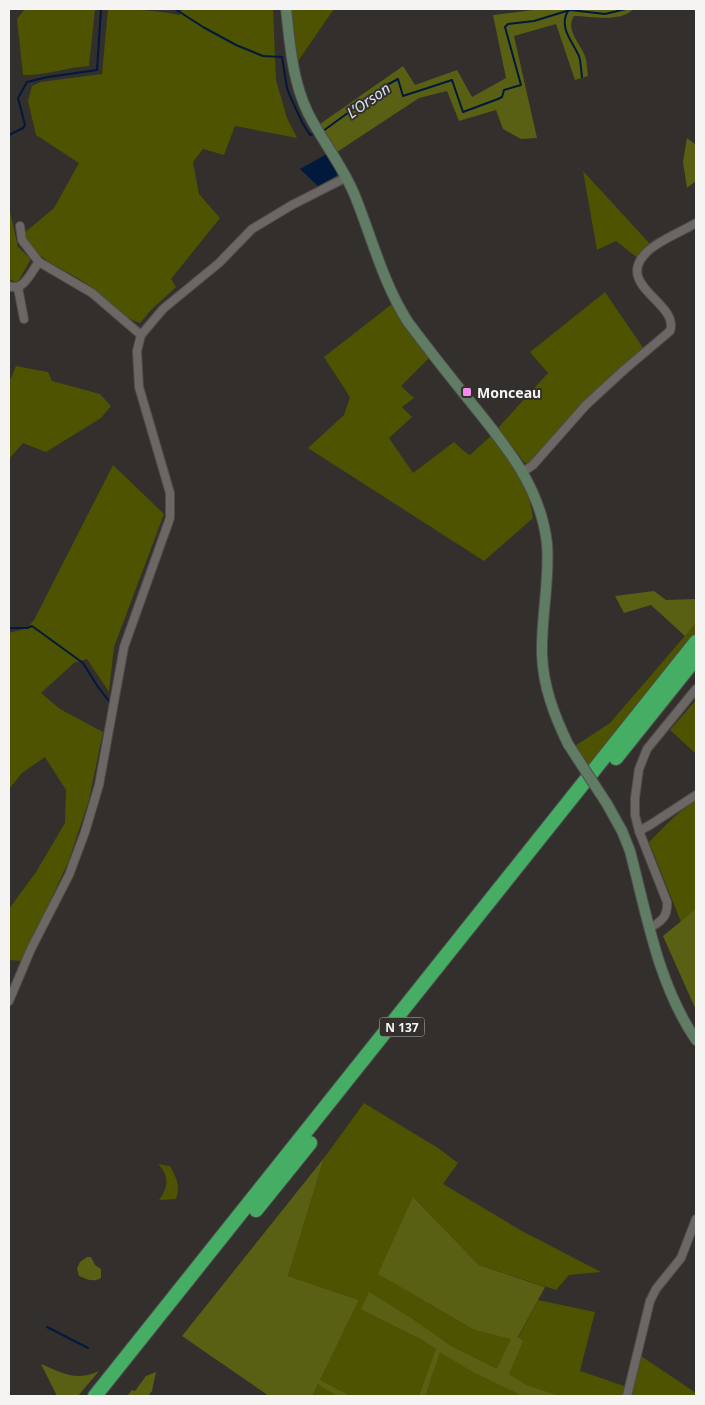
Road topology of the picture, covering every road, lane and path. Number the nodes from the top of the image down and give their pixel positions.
1 (286, 9) edge
2 (347, 177) junction
3 (696, 223) edge
4 (20, 226) dead end
5 (39, 262) junction
6 (9, 286) edge
7 (18, 288) junction
8 (24, 319) dead end
9 (141, 335) junction
10 (523, 472) junction
11 (696, 642) edge
12 (696, 658) edge
13 (696, 689) edge
14 (696, 794) edge
15 (639, 831) junction
16 (650, 928) junction
17 (9, 1001) edge
18 (696, 1040) edge
19 (696, 1219) edge
20 (95, 1396) edge
21 (108, 1396) edge
22 (627, 1396) edge

1 - 2 street
2 - 9 street
2 - 10 street
3 - 10 street
4 - 5 street
5 - 7 street
5 - 9 street
6 - 7 street
7 - 8 street
9 - 17 street
10 - 16 street, bridge
11 - 20 highway, N 137
12 - 21 highway, N 137
13 - 15 street
14 - 15 street
15 - 16 street
16 - 18 street
19 - 22 street

